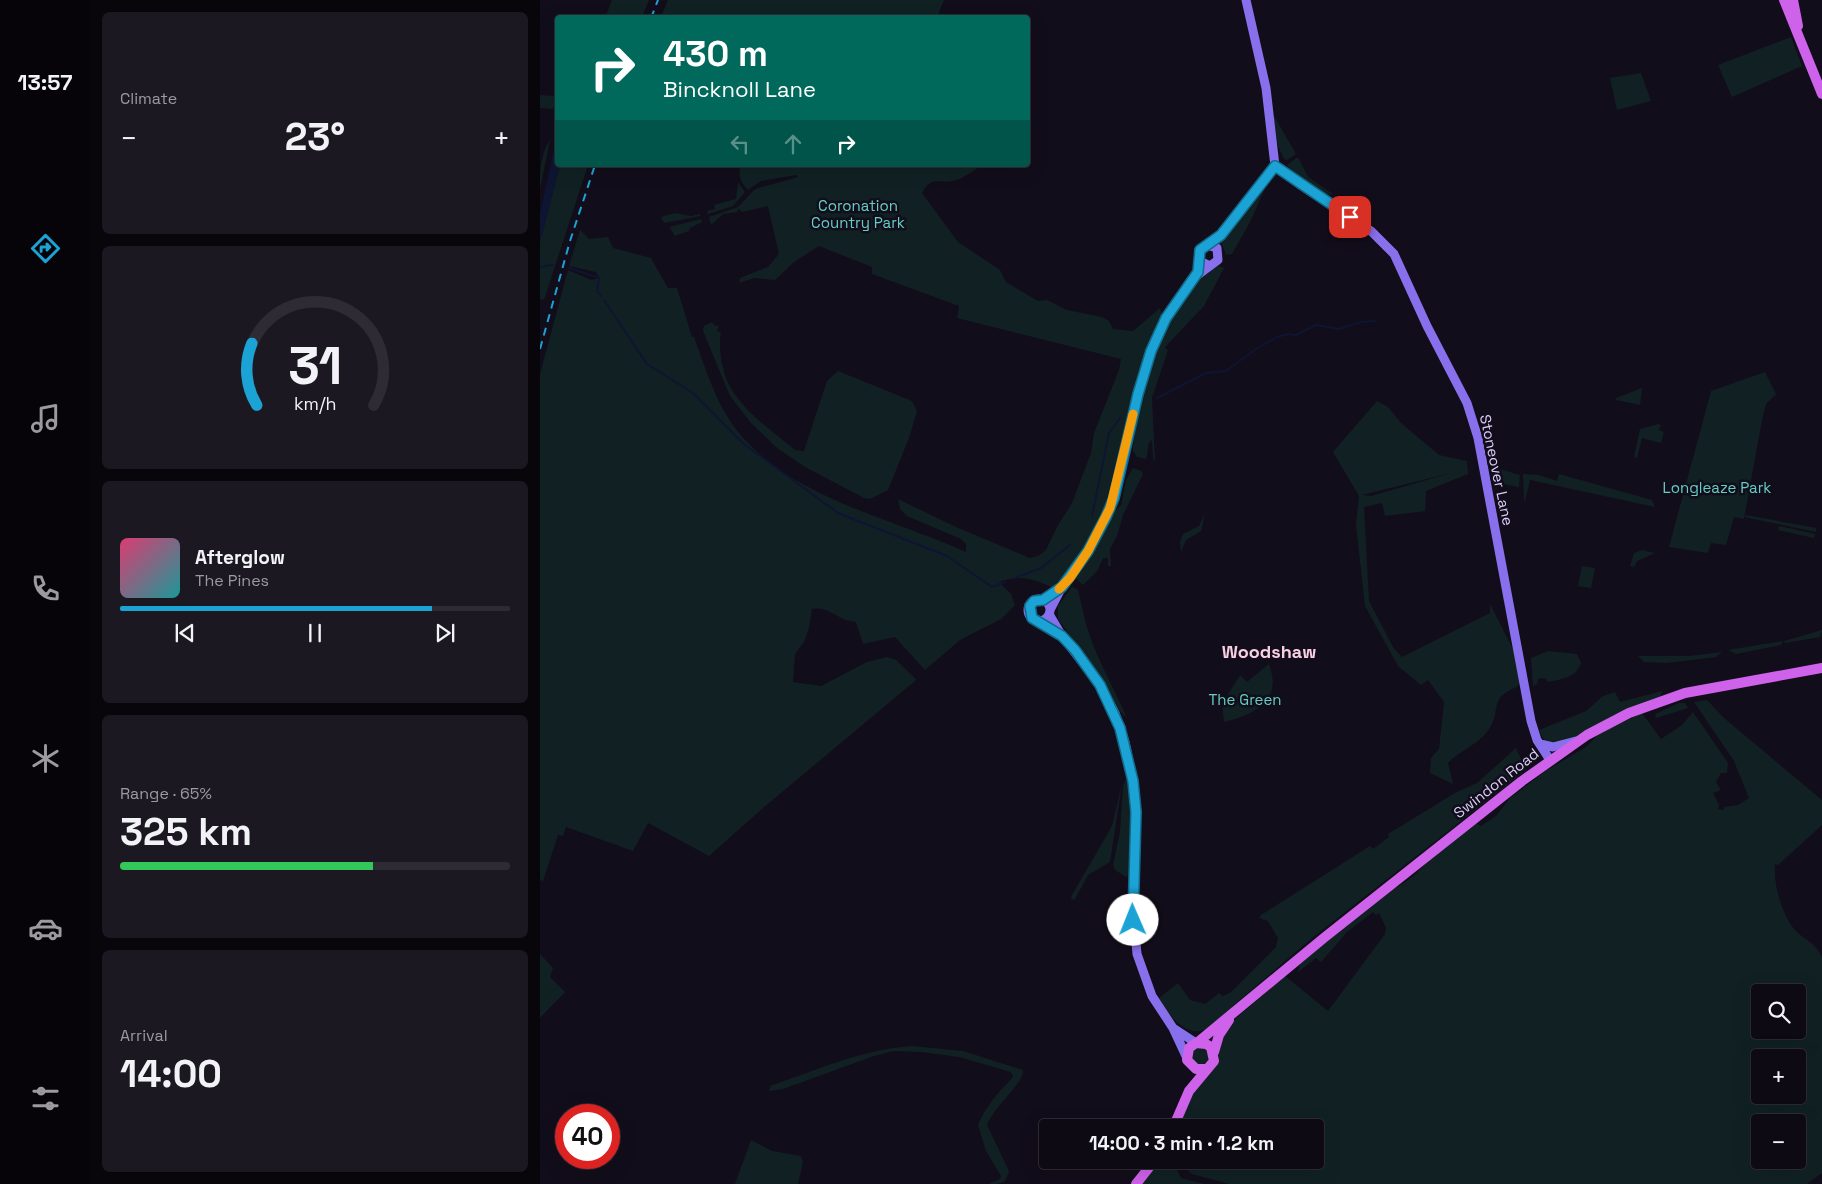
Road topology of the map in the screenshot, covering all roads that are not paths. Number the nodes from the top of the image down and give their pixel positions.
1 (1246, 0) edge
2 (1784, 0) edge
3 (1793, 0) edge
4 (1798, 34) junction
5 (1822, 94) edge
6 (1275, 166) junction
7 (1221, 235) junction
8 (1206, 245) junction
9 (1218, 250) junction
10 (1200, 261) junction
11 (1210, 266) junction
12 (1196, 275) junction
13 (1062, 587) junction
14 (1043, 600) junction
15 (1050, 612) junction
16 (1039, 621) junction
17 (1062, 636) junction
18 (1822, 668) edge
19 (1580, 740) junction
20 (1540, 744) junction
21 (1550, 760) junction
22 (1234, 1014) junction
23 (1173, 1028) junction
24 (1197, 1042) junction
25 (1214, 1052) junction
26 (1188, 1060) junction
27 (1207, 1068) junction
28 (1189, 1091) junction
29 (1177, 1119) edge
30 (1148, 1169) edge
31 (1136, 1184) edge

1 - 6 street
2 - 4 main road
3 - 4 main road
4 - 5 main road
6 - 7 street
6 - 20 street, Stoneover Lane
7 - 8 street
7 - 9 street
8 - 9 street
8 - 10 street
9 - 11 street
10 - 11 street
10 - 12 street
11 - 12 street
12 - 13 street
13 - 14 street
13 - 15 street
14 - 15 street
14 - 16 street
15 - 16 street
15 - 17 street
16 - 17 street
17 - 23 street
18 - 19 main road, Swindon Road
19 - 20 street
19 - 21 main road, Swindon Road
20 - 21 street, Stoneover Lane
21 - 22 main road, Swindon Road
22 - 24 main road, Swindon Road
22 - 25 main road, Swindon Road
23 - 24 street
23 - 26 street
24 - 25 main road
24 - 26 main road
25 - 27 main road
26 - 27 main road
26 - 28 main road
27 - 28 main road
28 - 29 main road
30 - 31 main road

